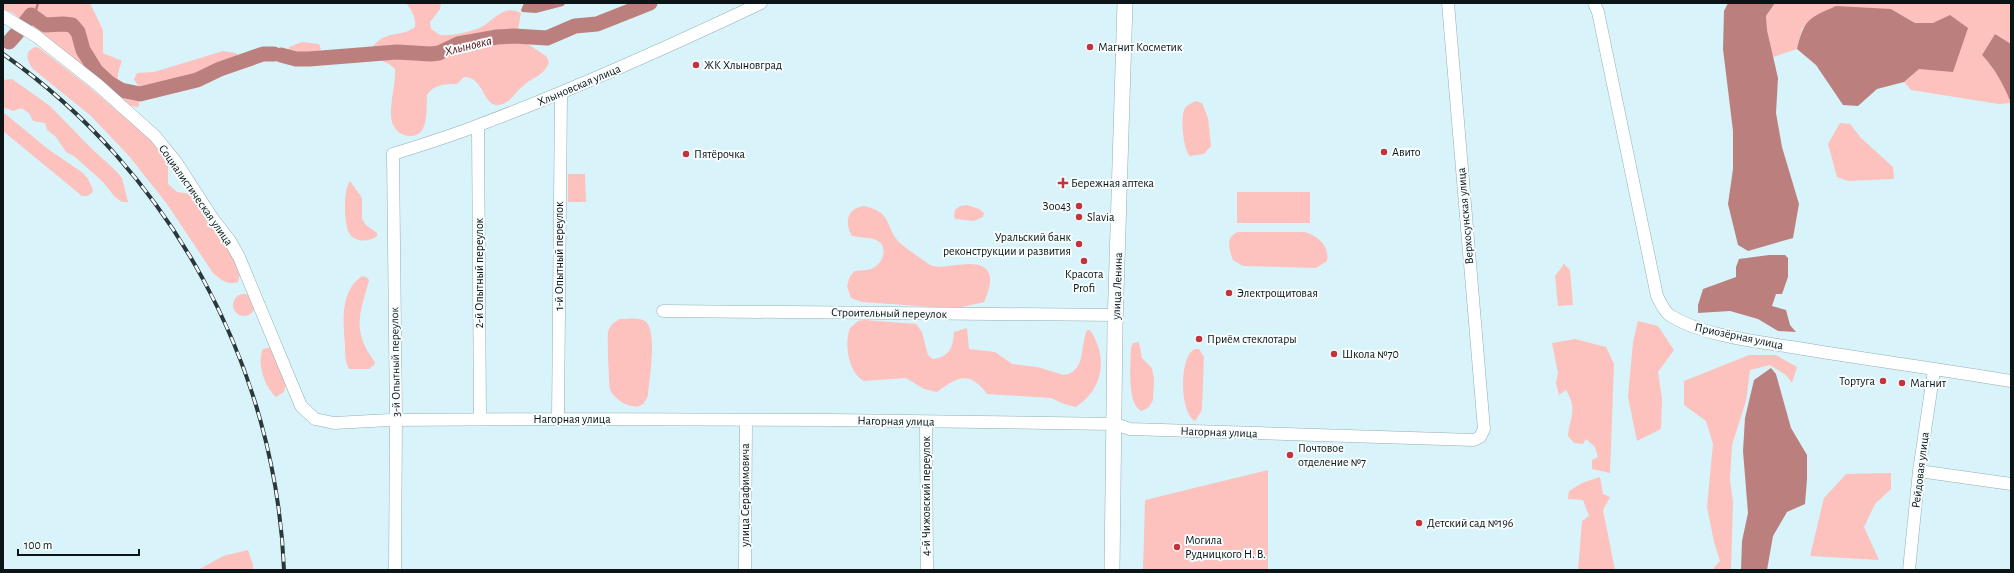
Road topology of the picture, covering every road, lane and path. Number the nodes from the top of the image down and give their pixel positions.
1 (760, 3) edge
2 (1125, 3) edge
3 (1448, 3) edge
4 (1594, 3) edge
5 (4, 17) edge
6 (560, 93) junction
7 (478, 126) junction
8 (393, 154) joint
9 (663, 311) dead end
10 (1116, 315) junction
11 (1934, 370) junction
12 (2011, 381) edge
13 (304, 410) joint
14 (480, 419) junction
15 (558, 419) junction
16 (396, 420) junction
17 (746, 421) junction
18 (926, 422) junction
19 (1115, 424) junction
20 (1484, 429) joint
21 (1919, 471) junction
22 (2011, 484) edge
23 (395, 570) edge
24 (745, 570) edge
25 (927, 570) edge
26 (1112, 570) edge
27 (1909, 570) edge

1 - 6 street, Хлыновская улица
2 - 10 main road, улица Ленина
3 - 20 street, Верхосунская улица
4 - 11 street, Приозёрная улица
5 - 13 street, Социалистическая улица
6 - 7 street, Хлыновская улица
6 - 15 street, 1-й Опытный переулок
7 - 8 street, Хлыновская улица
7 - 14 street, 2-й Опытный переулок
8 - 16 street, 3-й Опытный переулок
9 - 10 street, Строительный переулок
10 - 19 main road, улица Ленина
11 - 12 street, Приозёрная улица
11 - 21 street, Рейдовая улица
13 - 16 street, Нагорная улица
14 - 15 street, Нагорная улица
14 - 16 street, Нагорная улица
15 - 17 street, Нагорная улица
16 - 23 street, 3-й Опытный переулок
17 - 18 street, Нагорная улица
17 - 24 street, улица Серафимовича
18 - 19 street, Нагорная улица
18 - 25 street, 4-й Чижовский переулок
19 - 20 street, Нагорная улица
19 - 26 main road, улица Ленина
21 - 22 street
21 - 27 street, Рейдовая улица

